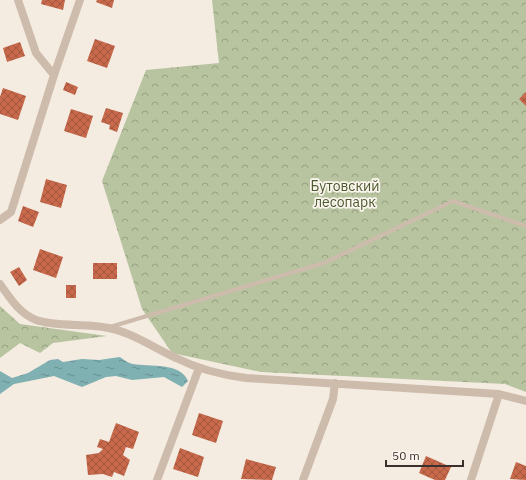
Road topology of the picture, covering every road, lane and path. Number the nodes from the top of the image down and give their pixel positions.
1 (18, 0) edge
2 (80, 0) edge
3 (54, 75) junction
4 (0, 220) edge
5 (526, 226) edge
6 (0, 284) edge
7 (108, 328) junction
8 (199, 368) junction
9 (334, 383) junction
10 (499, 394) junction
11 (526, 402) edge
12 (157, 480) edge
13 (303, 480) edge
14 (471, 480) edge

1 - 3 street
2 - 3 street
3 - 4 street
5 - 7 lane
6 - 7 street
7 - 8 street
8 - 9 street
8 - 12 street
9 - 10 street
9 - 13 street
10 - 11 street
10 - 14 street

